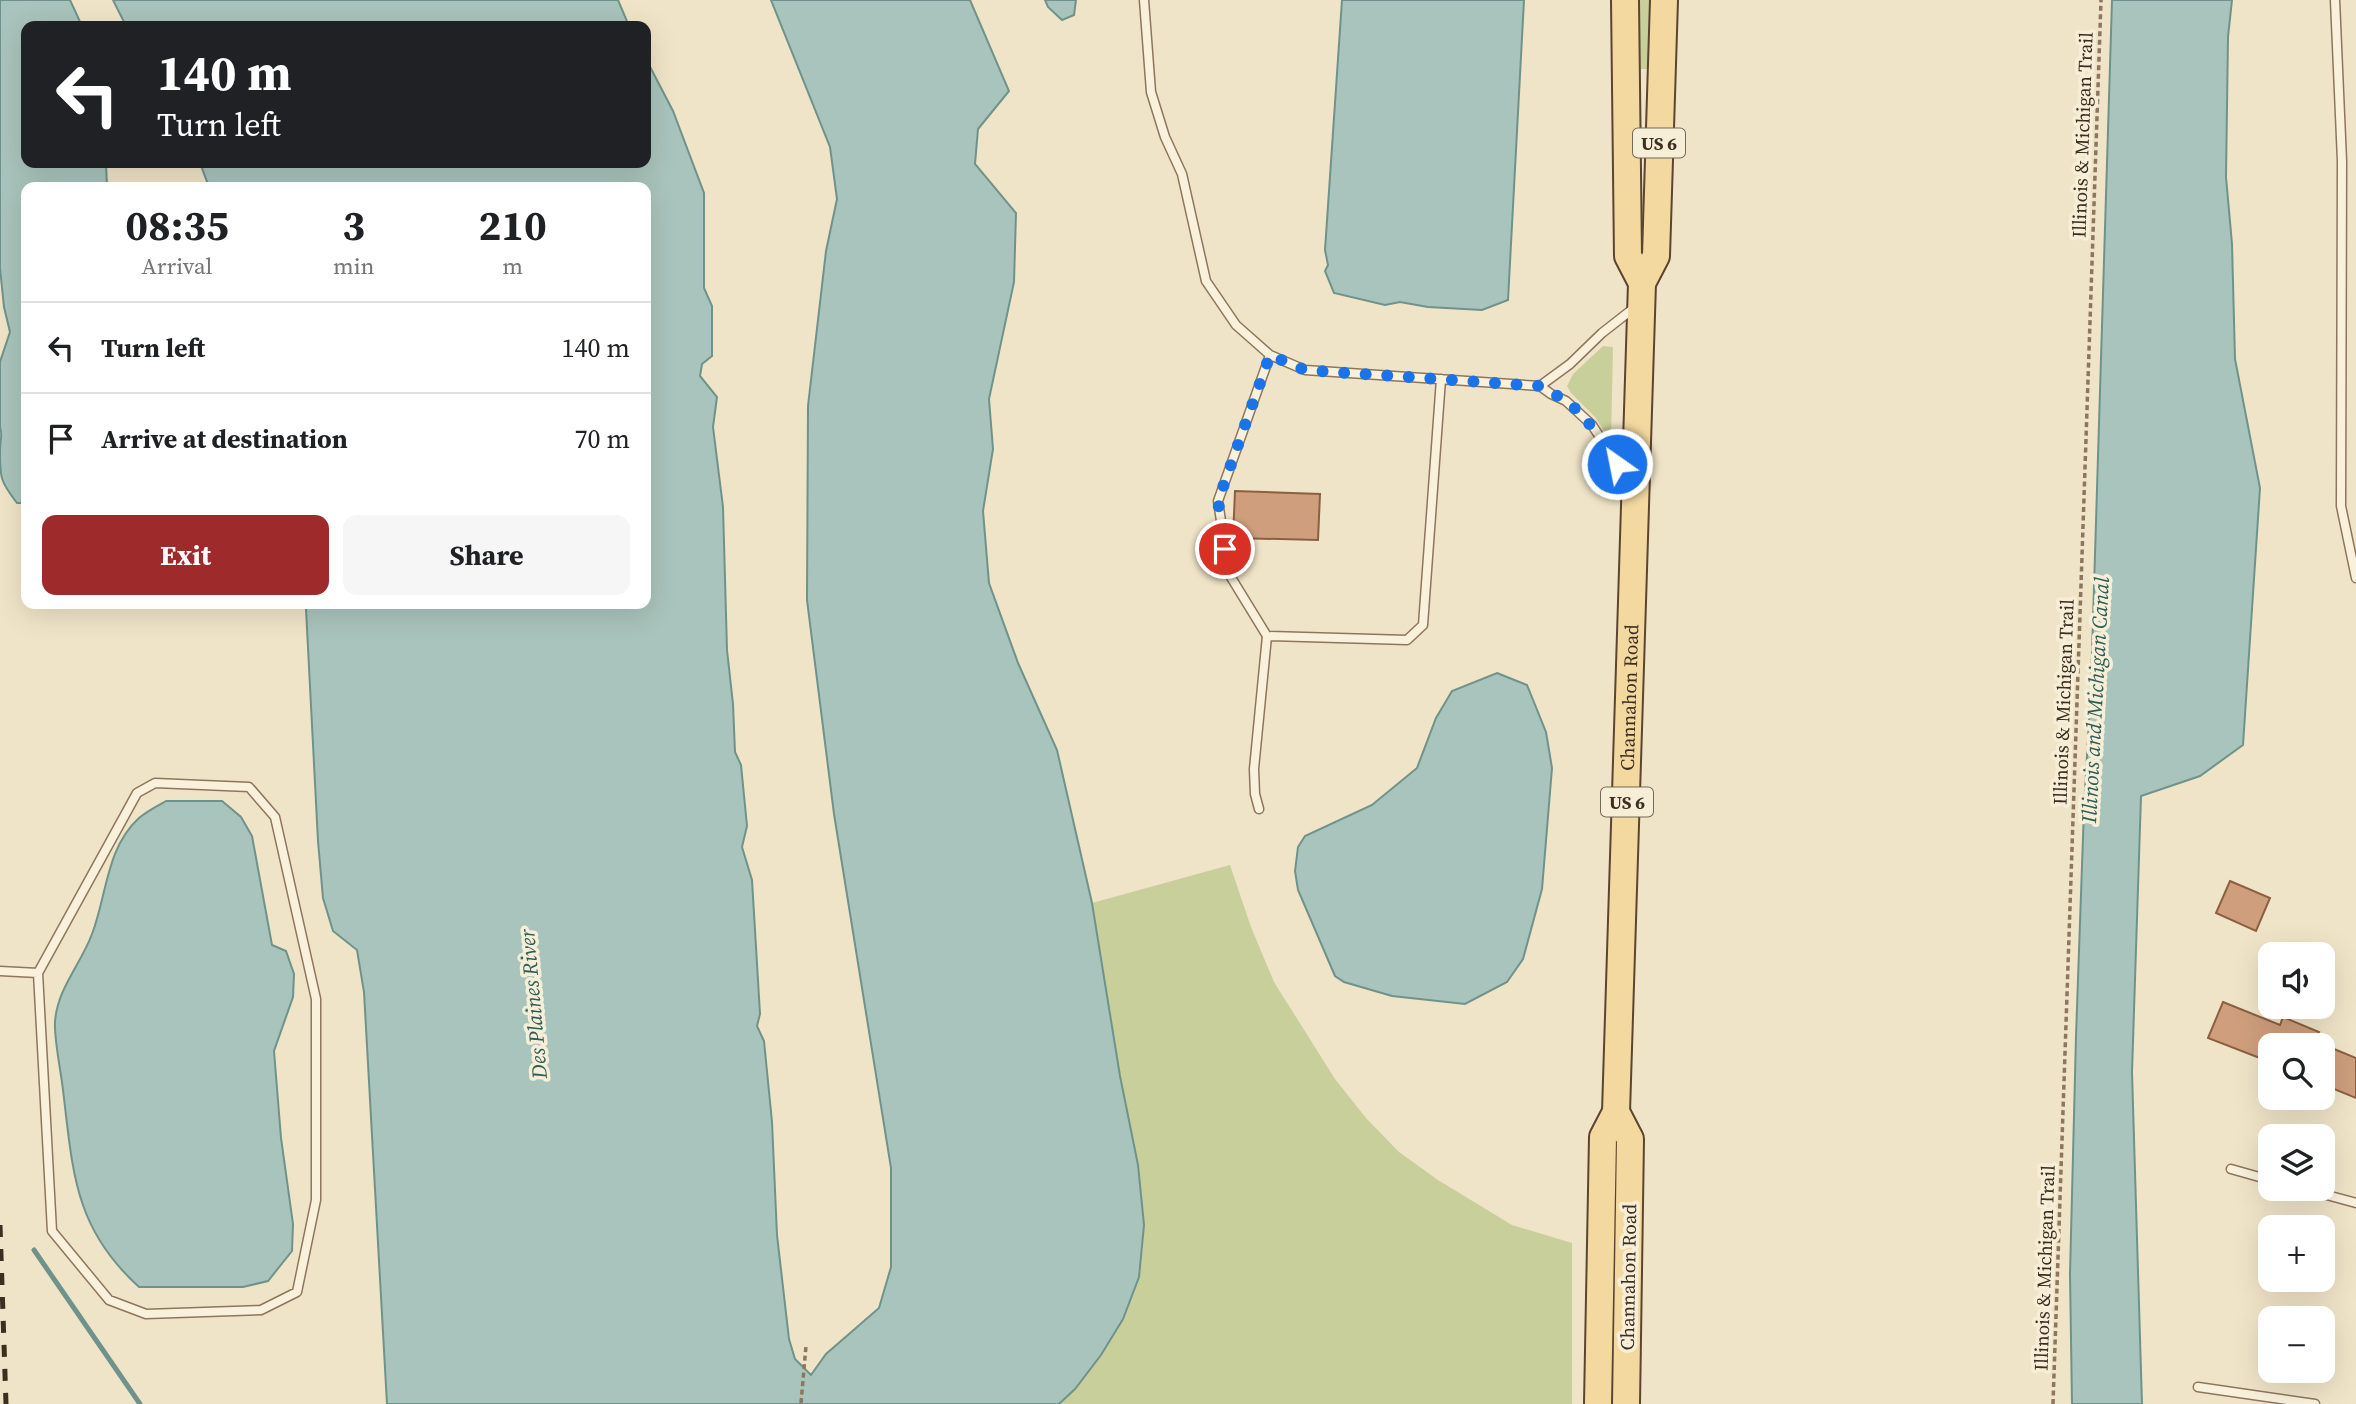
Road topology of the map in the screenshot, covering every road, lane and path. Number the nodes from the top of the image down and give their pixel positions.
1 (1144, 0) edge
2 (1625, 0) edge
3 (1664, 0) edge
4 (2101, 0) edge
5 (2335, 0) edge
6 (1642, 292) junction
7 (1270, 355) junction
8 (1441, 379) junction
9 (1540, 386) junction
10 (1637, 493) junction
11 (2356, 578) edge
12 (1267, 636) junction
13 (1259, 810) dead end
14 (0, 971) edge
15 (38, 973) junction
16 (1616, 1112) junction
17 (2231, 1169) dead end
18 (2258, 1177) edge
19 (2335, 1197) edge
20 (2356, 1203) edge
21 (806, 1346) dead end
22 (2198, 1387) dead end
23 (801, 1403) edge
24 (1598, 1404) edge
25 (1626, 1404) edge
26 (2053, 1404) edge
27 (2315, 1404) edge

1 - 7 lane
2 - 6 main road, Channahon Road / US 6
3 - 6 main road, Channahon Road / US 6
4 - 26 path, Illinois & Michigan Trail
5 - 11 lane
6 - 9 lane
6 - 10 main road, Channahon Road / US 6
7 - 8 lane
7 - 12 lane
8 - 9 lane
8 - 12 lane
9 - 10 lane
10 - 16 main road, Channahon Road / US 6
12 - 13 lane
14 - 15 lane
15 - 15 lane
16 - 24 main road, Channahon Road / US 6
16 - 25 main road, Channahon Road / US 6
17 - 18 lane
19 - 20 lane
21 - 23 path
22 - 27 lane

